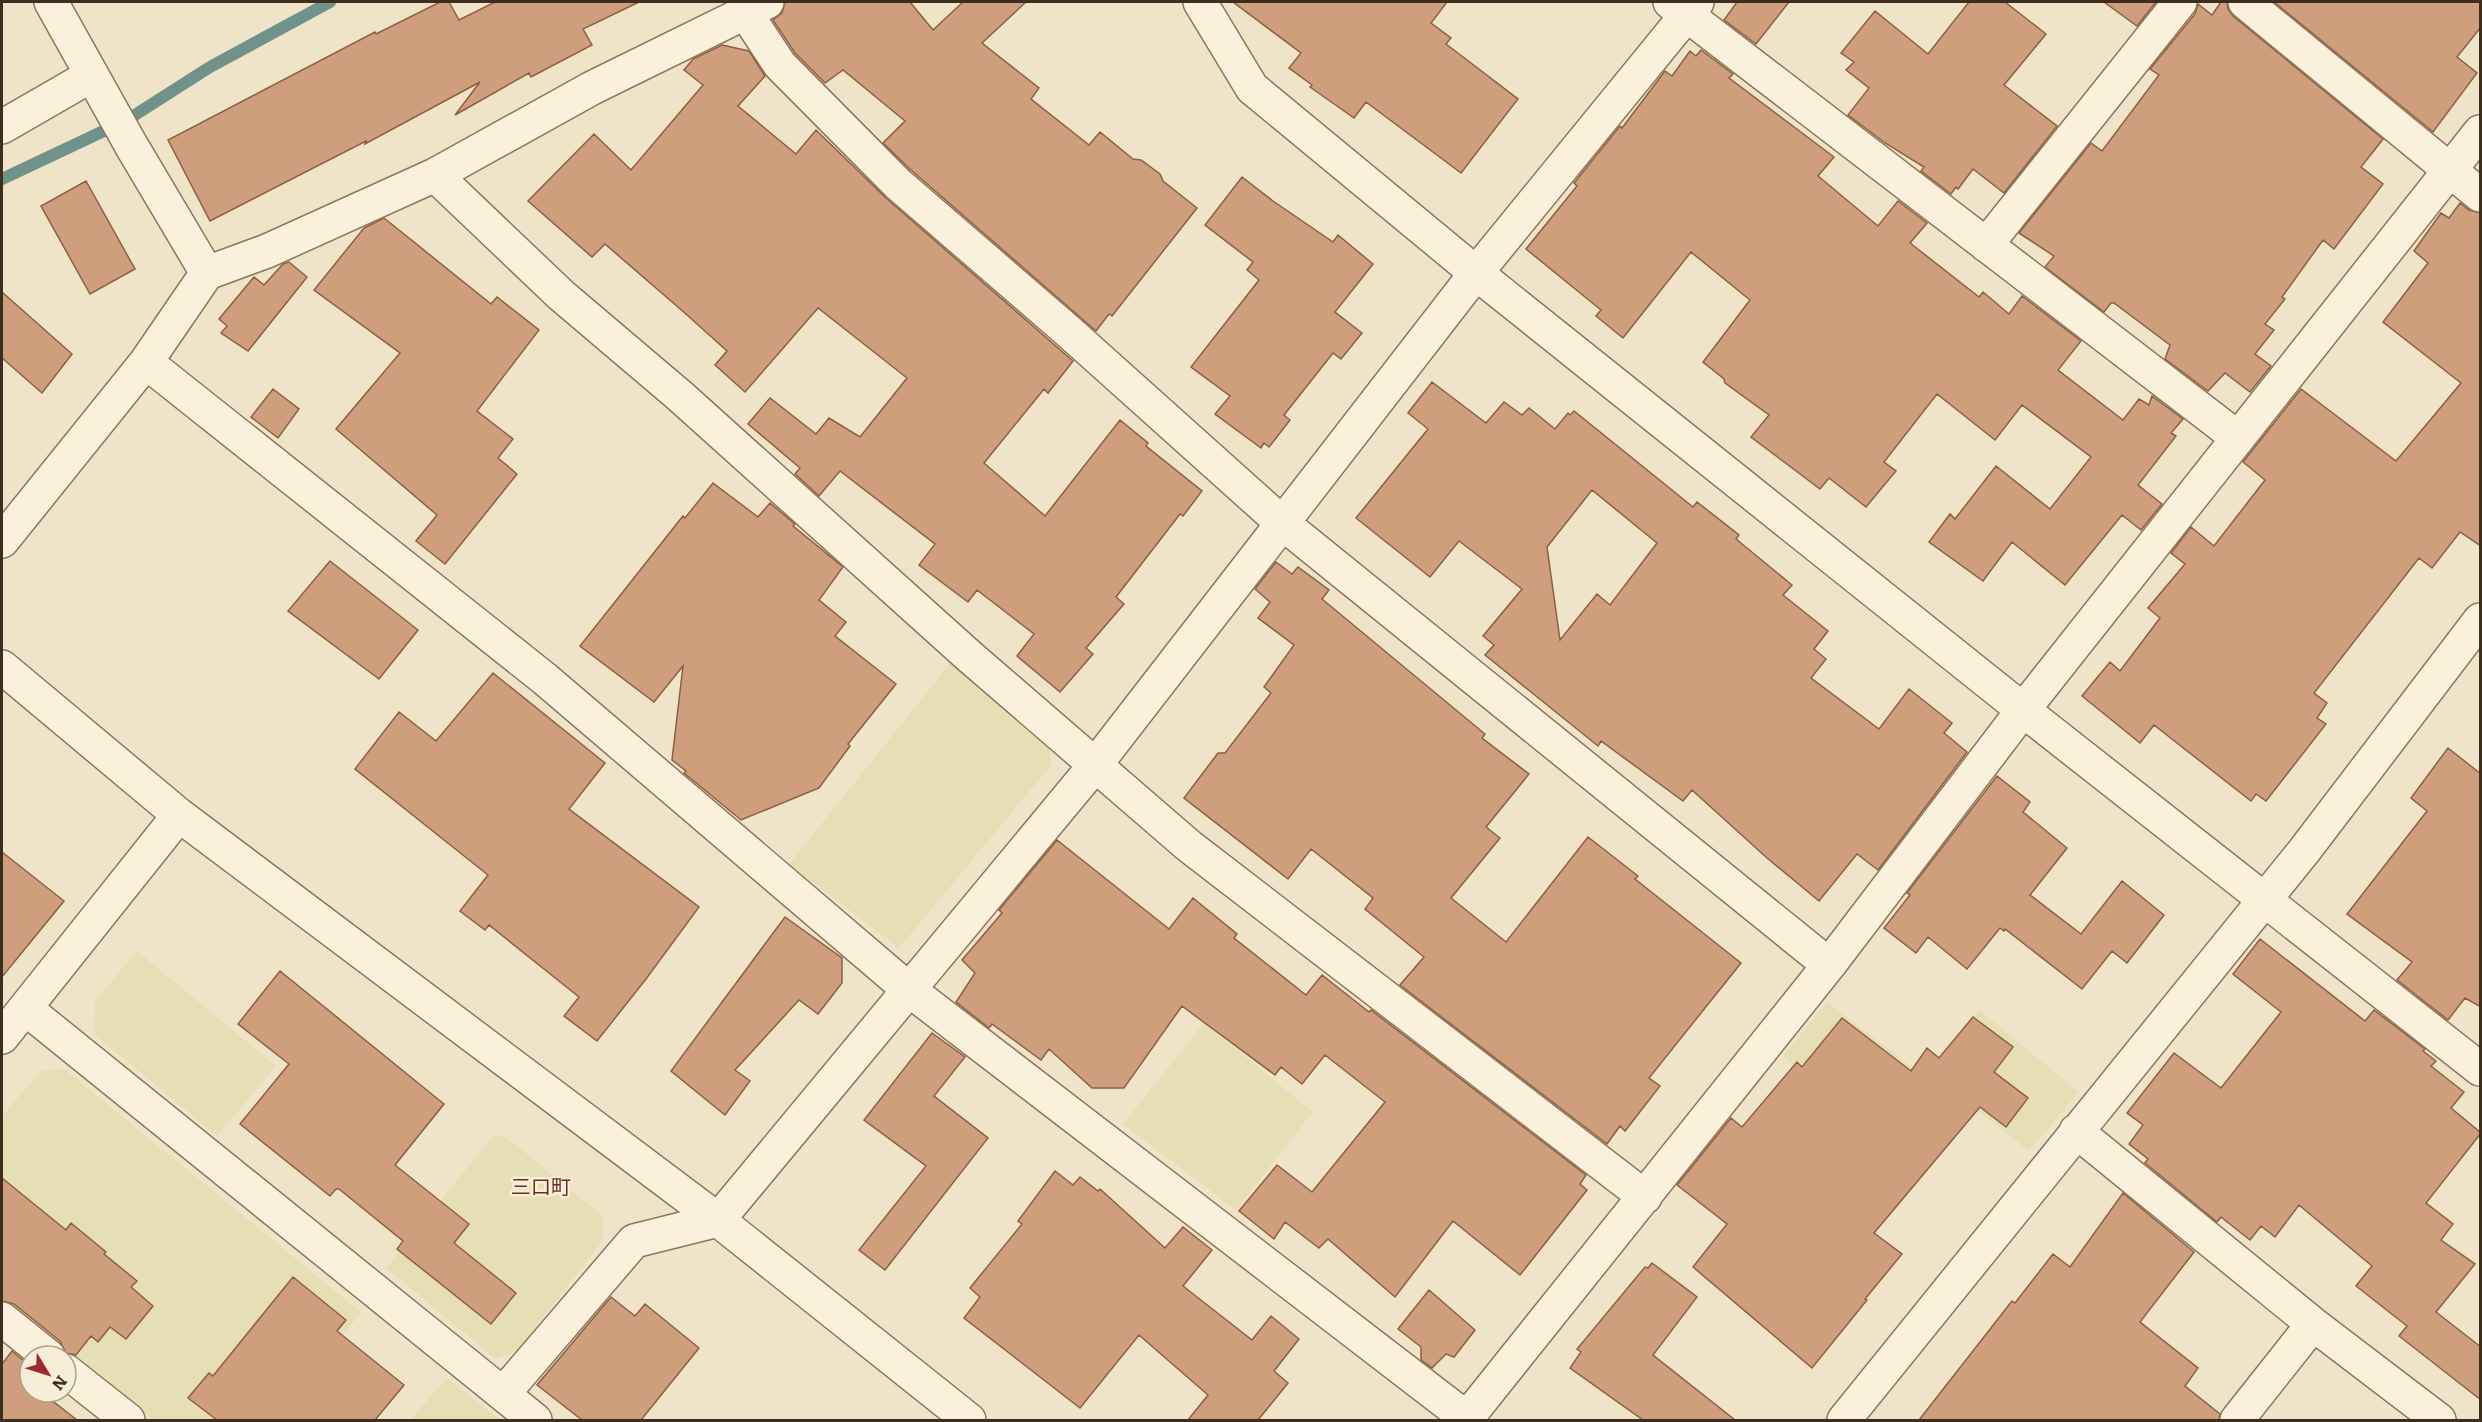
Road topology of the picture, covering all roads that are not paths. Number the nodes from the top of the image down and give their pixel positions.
1 (51, 2) edge
2 (1200, 2) edge
3 (2180, 2) edge
4 (2245, 2) edge
5 (1684, 6) edge
6 (756, 7) edge
7 (97, 85) junction
8 (2, 127) edge
9 (2481, 132) edge
10 (2450, 170) junction
11 (435, 175) junction
12 (2481, 195) edge
13 (1986, 245) junction
14 (207, 273) junction
15 (1476, 273) junction
16 (146, 362) junction
17 (2238, 438) junction
18 (1281, 522) junction
19 (2, 541) edge
20 (2481, 620) edge
21 (2, 667) edge
22 (2023, 710) junction
23 (1096, 764) junction
24 (179, 815) junction
25 (2265, 900) junction
26 (1829, 965) junction
27 (908, 989) junction
28 (25, 1008) junction
29 (2, 1037) edge
30 (2477, 1059) edge
31 (2076, 1131) junction
32 (1646, 1197) junction
33 (718, 1220) junction
34 (2, 1319) edge
35 (2313, 1324) junction
36 (33, 1344) edge
37 (78, 1380) edge
38 (503, 1394) junction
39 (128, 1420) edge
40 (535, 1420) edge
41 (969, 1420) edge
42 (1468, 1420) edge
43 (1844, 1420) edge
44 (2237, 1420) edge
45 (2439, 1420) edge

1 - 7 street
2 - 15 street
3 - 13 street
4 - 10 street
5 - 13 street
5 - 15 street
6 - 11 street
6 - 18 street
7 - 8 street
7 - 14 street
9 - 10 street
10 - 12 street
10 - 17 street
11 - 14 street
11 - 23 street
13 - 17 street
14 - 16 street
15 - 18 street
15 - 22 street
16 - 19 street
16 - 27 street
17 - 22 street
18 - 23 street
18 - 26 street
20 - 25 street
21 - 24 street
22 - 25 street
22 - 26 street
23 - 27 street
23 - 32 street
24 - 28 street
24 - 33 street
25 - 30 street
25 - 31 street
26 - 32 street
27 - 33 street
27 - 42 street
28 - 29 street
28 - 38 street
31 - 35 street
31 - 43 street
32 - 42 street
33 - 38 street
33 - 41 street
34 - 36 street
35 - 44 street
35 - 45 street
37 - 39 street
38 - 40 street

